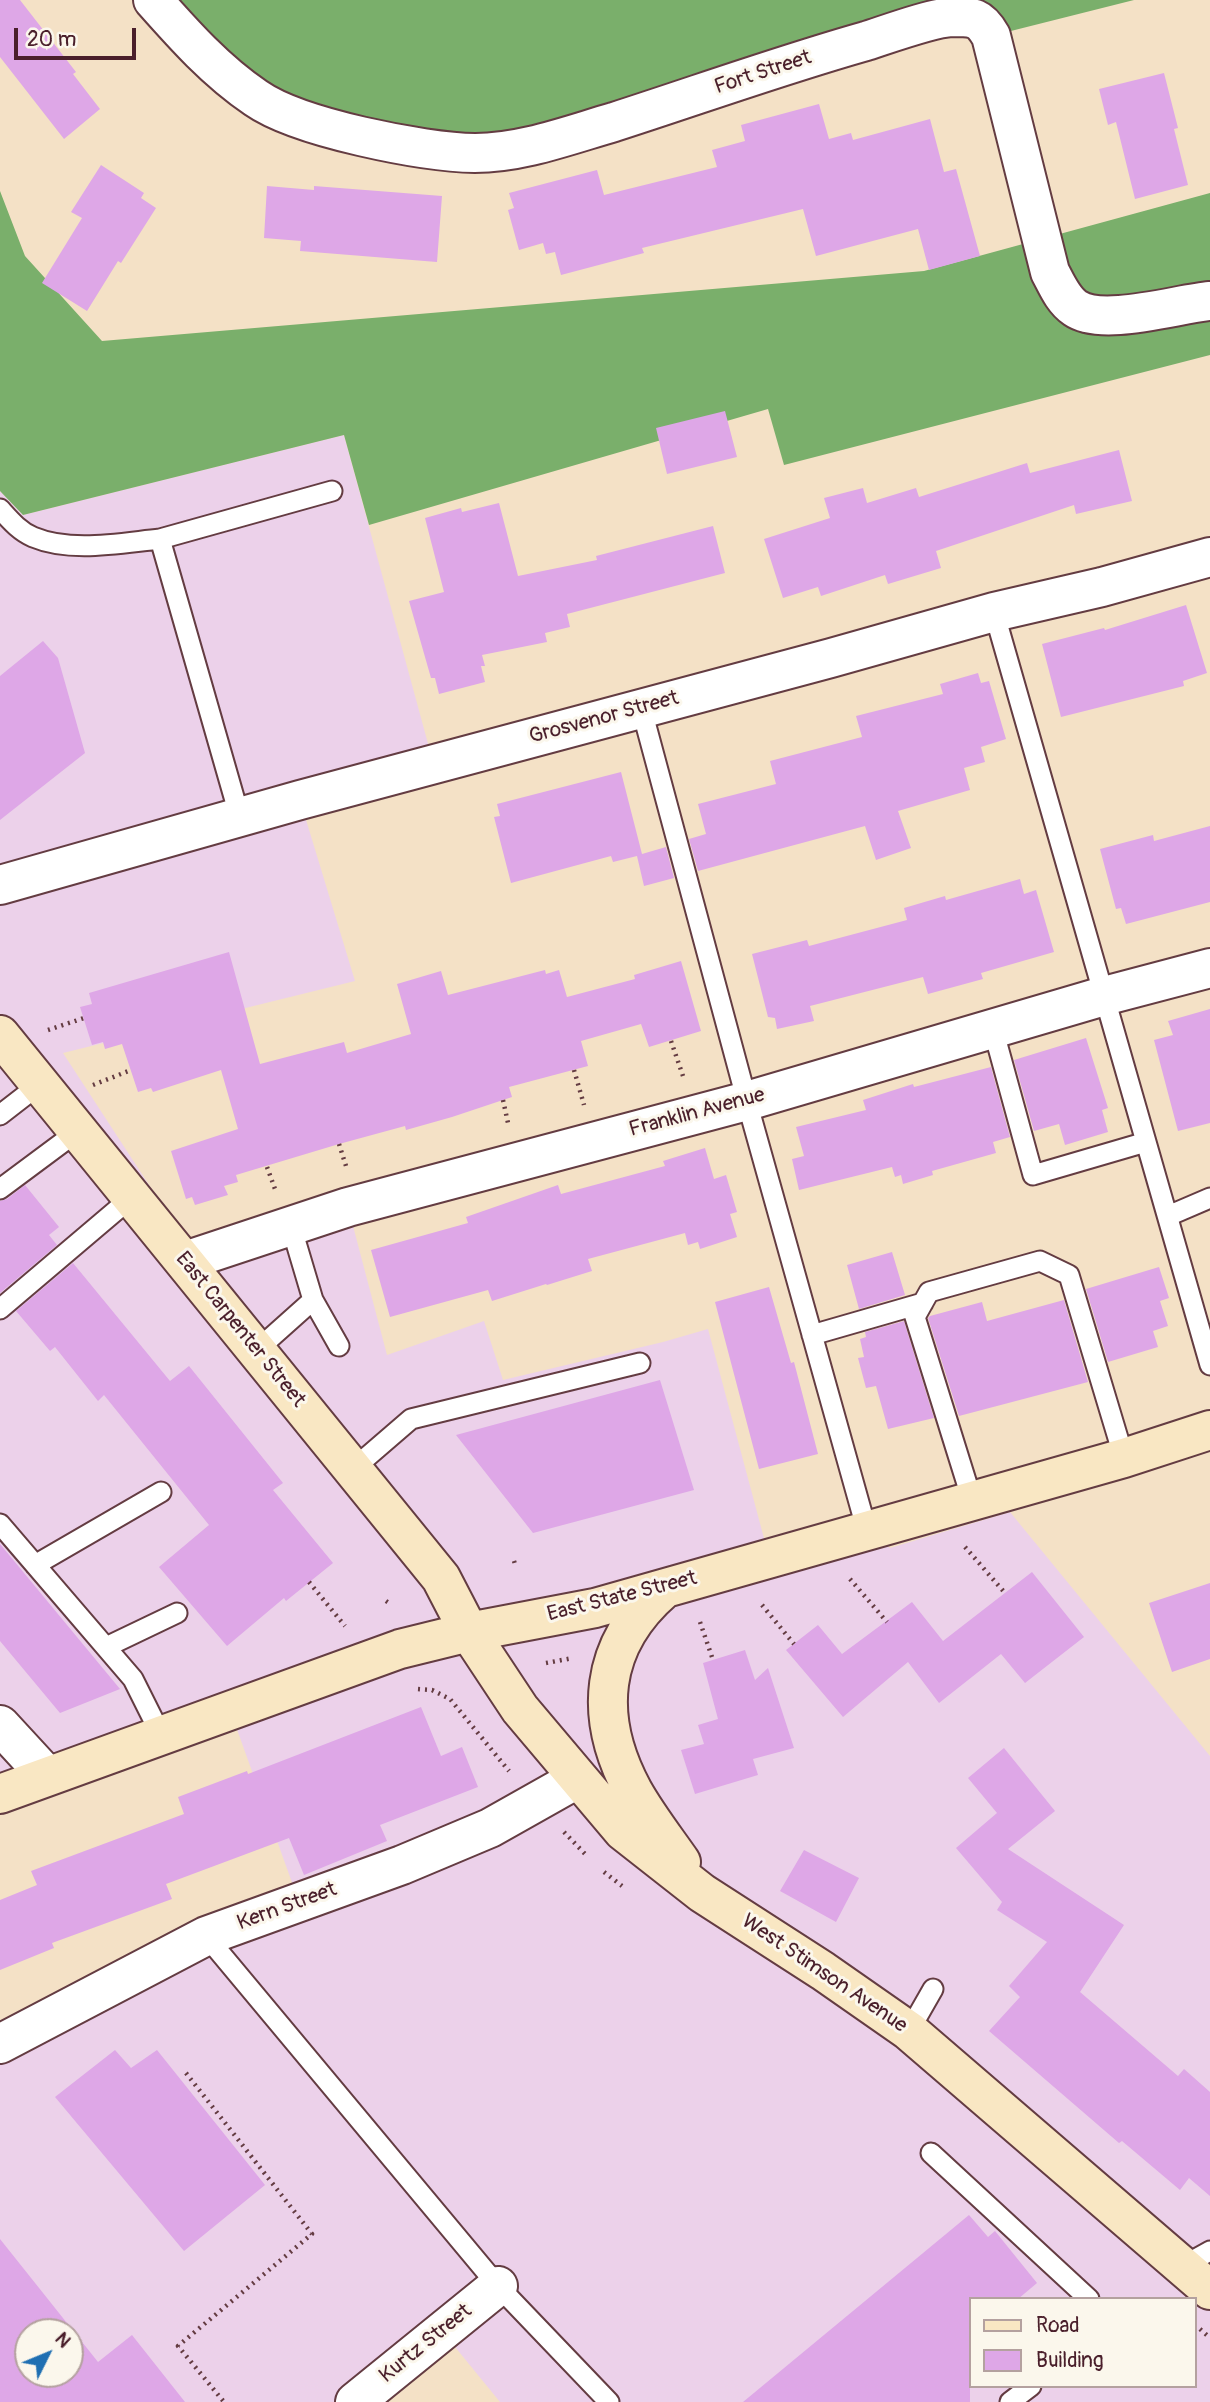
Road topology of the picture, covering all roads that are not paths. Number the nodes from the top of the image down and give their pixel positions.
1 (153, 0) edge
2 (1210, 301) edge
3 (331, 491) dead end
4 (0, 509) edge
5 (160, 539) junction
6 (1210, 557) edge
7 (994, 612) junction
8 (641, 707) junction
9 (240, 818) junction
10 (0, 885) edge
11 (1210, 968) edge
12 (1104, 996) junction
13 (993, 1029) junction
14 (0, 1035) edge
15 (40, 1084) junction
16 (747, 1101) junction
17 (0, 1115) edge
18 (78, 1131) junction
19 (1146, 1142) junction
20 (0, 1189) edge
21 (132, 1197) junction
22 (1210, 1198) edge
23 (1168, 1216) junction
24 (291, 1227) junction
25 (185, 1261) junction
26 (313, 1300) junction
27 (923, 1303) junction
28 (0, 1309) edge
29 (812, 1335) junction
30 (339, 1346) dead end
31 (257, 1350) junction
32 (640, 1363) dead end
33 (1210, 1365) edge
34 (1210, 1430) edge
35 (1124, 1458) junction
36 (353, 1469) junction
37 (161, 1492) dead end
38 (972, 1500) junction
39 (0, 1524) edge
40 (867, 1531) junction
41 (35, 1565) junction
42 (666, 1587) junction
43 (177, 1613) dead end
44 (469, 1632) junction
45 (106, 1647) junction
46 (0, 1725) edge
47 (161, 1735) junction
48 (47, 1776) junction
49 (578, 1779) junction
50 (0, 1794) edge
51 (702, 1893) junction
52 (206, 1936) junction
53 (933, 1989) dead end
54 (909, 2031) junction
55 (0, 2044) edge
56 (932, 2153) dead end
57 (1201, 2269) edge
58 (498, 2286) junction
59 (1086, 2297) edge
60 (1028, 2388) edge
61 (355, 2402) edge
62 (609, 2402) edge
63 (1010, 2402) edge

1 - 2 street, Fort Street
3 - 5 lane
4 - 5 lane
5 - 9 lane
6 - 7 street, Grosvenor Street
7 - 8 street, Grosvenor Street
7 - 12 lane
8 - 9 street, Grosvenor Street
8 - 16 lane
9 - 10 street, Grosvenor Street
11 - 12 street, Franklin Avenue
12 - 13 street, Franklin Avenue
12 - 19 lane
13 - 16 street, Franklin Avenue
13 - 19 lane
14 - 15 main road, East Carpenter Street
15 - 17 lane
15 - 18 main road, East Carpenter Street
16 - 24 street, Franklin Avenue
16 - 29 lane
18 - 20 lane
18 - 21 main road, East Carpenter Street
19 - 23 lane
21 - 25 main road, East Carpenter Street
21 - 28 lane
22 - 23 lane
23 - 33 lane
24 - 25 street, Franklin Avenue
24 - 26 lane
25 - 31 main road, East Carpenter Street
26 - 30 lane
26 - 31 lane
27 - 29 lane
27 - 35 lane
27 - 38 lane
29 - 40 lane
31 - 36 main road, East Carpenter Street
32 - 36 lane
34 - 35 main road, East State Street
35 - 38 main road, East State Street
36 - 44 main road, East Carpenter Street
37 - 41 lane
38 - 40 main road, East State Street
39 - 41 lane
40 - 42 main road, East State Street
41 - 45 lane
42 - 44 main road, East State Street
42 - 51 main road
43 - 45 lane
44 - 47 main road, East State Street
44 - 49 main road, West Stimson Avenue
45 - 47 lane
46 - 48 street
47 - 48 main road, East State Street
48 - 50 main road, East State Street
49 - 51 main road, West Stimson Avenue
49 - 52 street, Kern Street
51 - 54 main road, West Stimson Avenue
52 - 55 street, Kern Street
52 - 58 lane
53 - 54 lane
54 - 57 main road, West Stimson Avenue
56 - 59 lane
58 - 61 street, Kurtz Street
58 - 62 lane
60 - 63 lane

